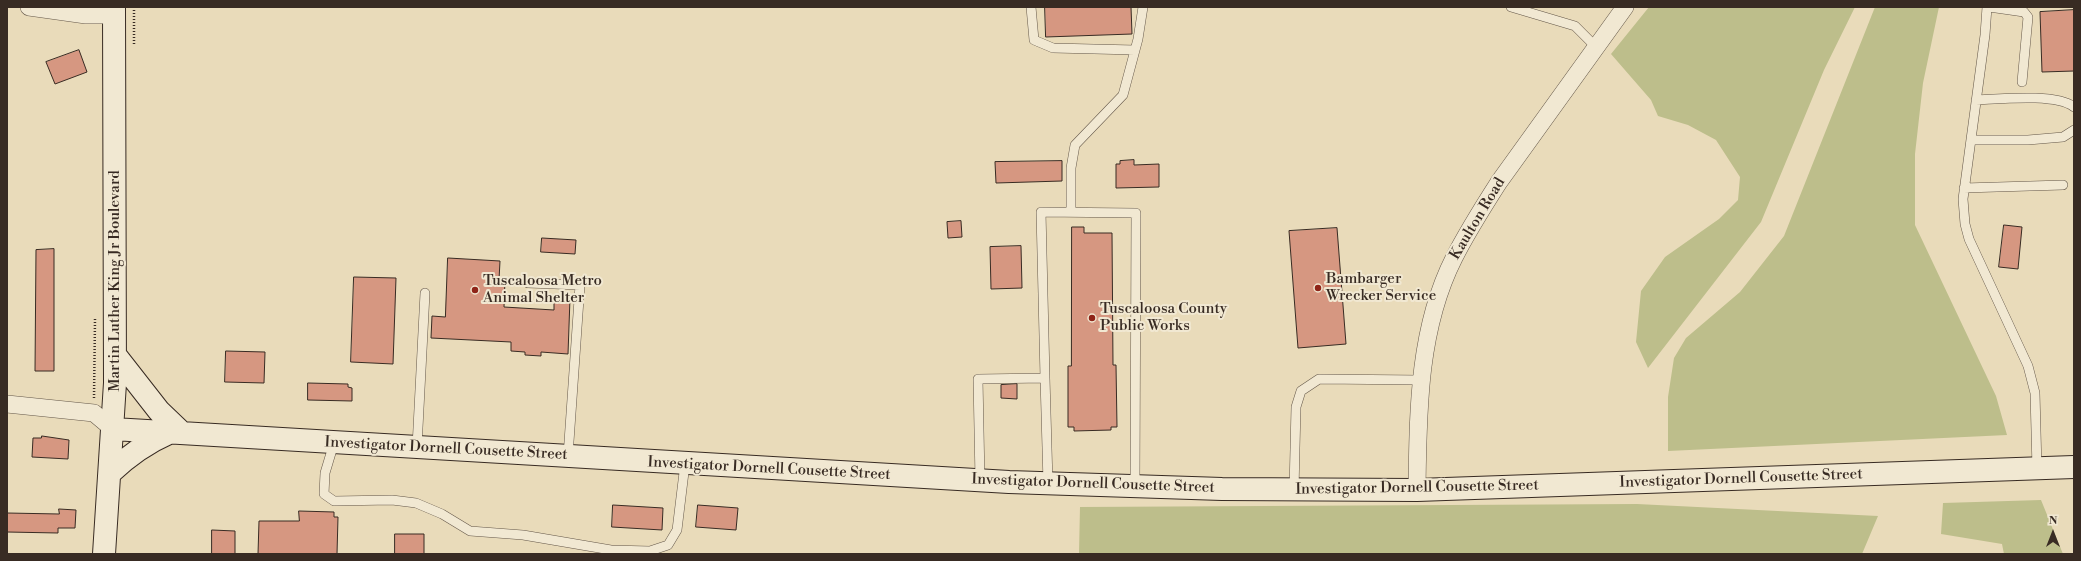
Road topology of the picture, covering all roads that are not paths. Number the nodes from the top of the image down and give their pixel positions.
1 (29, 7) edge
2 (1031, 7) edge
3 (1143, 7) edge
4 (1511, 7) edge
5 (1625, 7) edge
6 (1988, 7) edge
7 (114, 11) edge
8 (1596, 47) junction
9 (1135, 50) junction
10 (2022, 82) dead end
11 (1976, 100) junction
12 (2074, 107) edge
13 (2074, 130) edge
14 (1971, 140) junction
15 (2064, 185) dead end
16 (1964, 188) junction
17 (1071, 212) junction
18 (528, 283) dead end
19 (426, 292) dead end
20 (116, 356) junction
21 (1045, 378) junction
22 (1421, 380) junction
23 (7, 404) edge
24 (113, 429) junction
25 (176, 433) junction
26 (334, 443) junction
27 (417, 448) junction
28 (568, 456) junction
29 (684, 464) junction
30 (2074, 467) edge
31 (2037, 469) junction
32 (110, 473) junction
33 (980, 481) junction
34 (1048, 484) junction
35 (1135, 486) junction
36 (1294, 490) junction
37 (1417, 490) junction
38 (668, 549) edge
39 (104, 554) edge

1 - 7 street
2 - 9 lane
3 - 9 lane
4 - 8 lane
5 - 8 street, Kaulton Road
6 - 10 lane
6 - 11 lane
7 - 20 main road, Martin Luther King Jr Boulevard
8 - 22 street, Kaulton Road
9 - 17 lane
11 - 12 lane
11 - 14 lane
13 - 14 lane
14 - 16 lane
15 - 16 lane
16 - 31 lane
17 - 21 lane
17 - 35 lane
18 - 28 lane
19 - 27 lane
20 - 24 main road, Martin Luther King Jr Boulevard
20 - 25 main road
21 - 33 lane
21 - 34 lane
22 - 36 lane
22 - 37 street, Kaulton Road
23 - 24 street
24 - 25 main road, Investigator Dornell Cousette Street
24 - 32 main road, Martin Luther King Jr Boulevard
25 - 26 main road, Investigator Dornell Cousette Street
25 - 32 main road
26 - 27 main road, Investigator Dornell Cousette Street
26 - 38 lane
27 - 28 main road, Investigator Dornell Cousette Street
28 - 29 main road, Investigator Dornell Cousette Street
29 - 33 main road, Investigator Dornell Cousette Street
29 - 38 lane
30 - 31 main road, Investigator Dornell Cousette Street
31 - 37 main road, Investigator Dornell Cousette Street
32 - 39 main road, Martin Luther King Jr Boulevard
33 - 34 main road, Investigator Dornell Cousette Street
34 - 35 main road, Investigator Dornell Cousette Street
35 - 36 main road, Investigator Dornell Cousette Street
36 - 37 main road, Investigator Dornell Cousette Street

